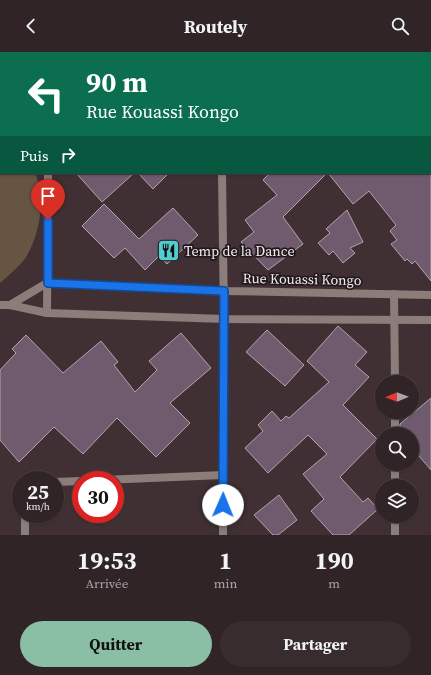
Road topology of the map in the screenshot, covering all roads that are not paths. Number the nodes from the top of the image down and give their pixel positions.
1 (48, 174) edge
2 (222, 174) edge
3 (48, 283) junction
4 (224, 291) junction
5 (394, 294) junction
6 (431, 295) edge
7 (0, 305) edge
8 (10, 305) junction
9 (47, 313) junction
10 (224, 319) junction
11 (431, 320) edge
12 (395, 321) junction
13 (395, 375) edge
14 (224, 475) junction
15 (124, 479) edge
16 (25, 523) edge
17 (395, 523) edge
18 (25, 535) edge
19 (223, 535) edge
20 (395, 535) edge

1 - 3 street
2 - 4 street
3 - 4 street, Rue Kouassi Kongo
3 - 8 street
3 - 9 street
4 - 5 street, Rue Kouassi Kongo
4 - 10 street
5 - 6 street, Rue Kouassi Kongo
5 - 12 street
7 - 8 street
8 - 9 street
9 - 10 street
10 - 12 street
10 - 14 street
11 - 12 street
12 - 13 street
14 - 15 street
14 - 19 street
16 - 18 street
17 - 20 street

